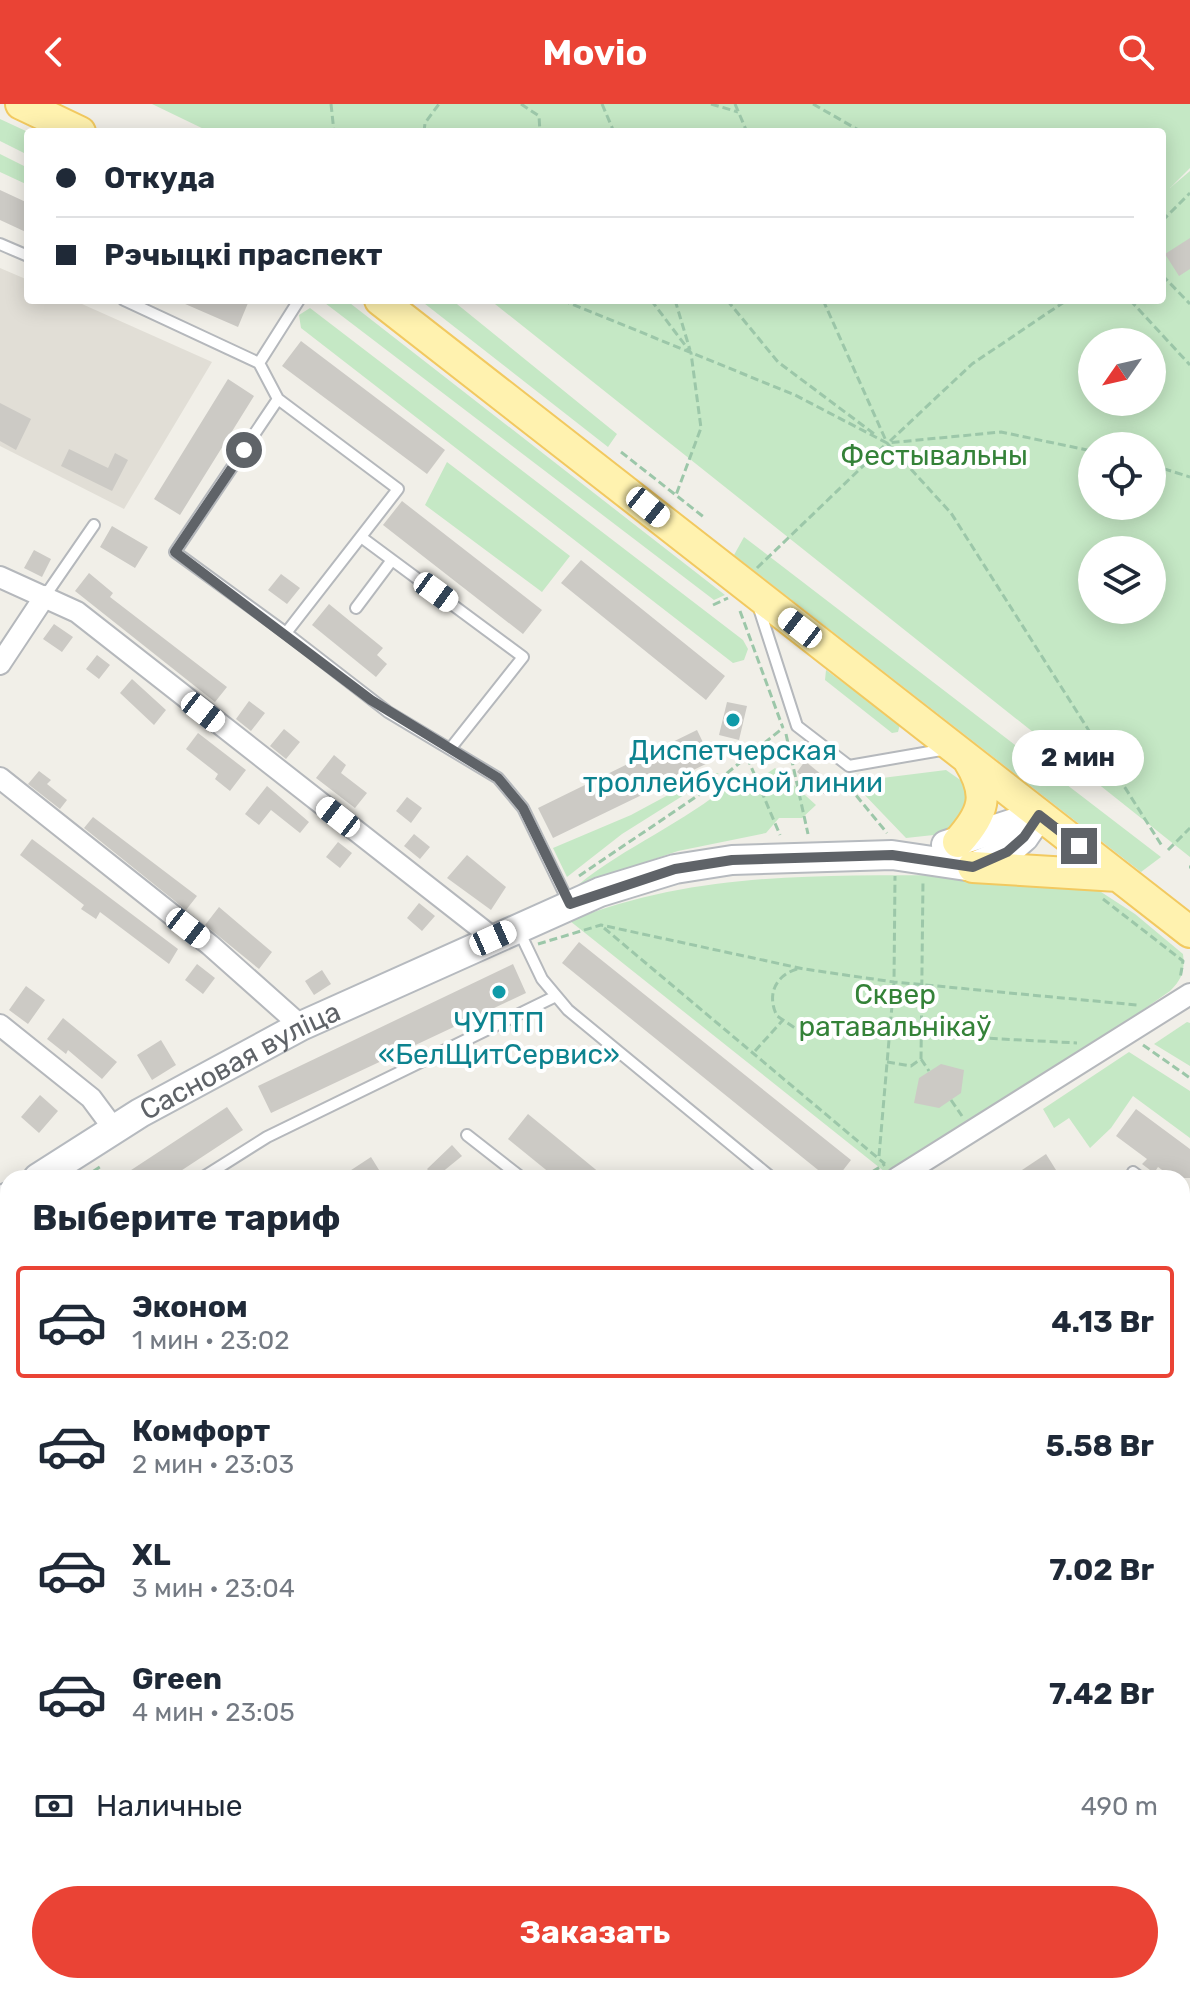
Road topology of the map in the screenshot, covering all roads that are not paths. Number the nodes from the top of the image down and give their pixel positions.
1 (21, 104) edge
2 (72, 128) edge
3 (0, 244) edge
4 (24, 254) edge
5 (133, 304) edge
6 (296, 304) edge
7 (385, 304) edge
8 (259, 363) junction
9 (278, 399) junction
10 (94, 525) dead end
11 (361, 537) junction
12 (392, 560) junction
13 (0, 577) edge
14 (745, 592) junction
15 (45, 596) junction
16 (356, 608) dead end
17 (286, 633) junction
18 (0, 664) edge
19 (450, 749) junction
20 (961, 752) junction
21 (0, 778) edge
22 (1039, 815) junction
23 (965, 854) junction
24 (1106, 884) junction
25 (567, 897) junction
26 (1190, 932) edge
27 (511, 936) junction
28 (1185, 986) edge
29 (554, 997) junction
30 (0, 1025) edge
31 (301, 1026) junction
32 (114, 1129) junction
33 (467, 1135) dead end
34 (57, 1170) edge
35 (215, 1170) edge
36 (512, 1170) edge
37 (762, 1170) edge
38 (893, 1170) edge

1 - 2 main road
3 - 4 lane
5 - 8 lane
6 - 8 lane
7 - 14 main road
8 - 9 lane
9 - 11 lane
9 - 17 lane
10 - 15 lane
11 - 12 lane
11 - 17 lane
12 - 16 lane
12 - 19 lane
13 - 15 street
14 - 20 main road
14 - 20 lane
15 - 18 street
15 - 27 street
17 - 19 lane
19 - 25 lane
20 - 22 main road
20 - 23 main road
21 - 31 street
22 - 23 main road, Сасновая вуліца
22 - 24 main road
23 - 24 main road
23 - 25 main road, Сасновая вуліца
24 - 26 main road
25 - 27 main road, Сасновая вуліца
27 - 29 lane
27 - 31 main road, Сасновая вуліца
28 - 38 street
29 - 35 lane
29 - 37 lane
30 - 32 street
31 - 32 main road, Сасновая вуліца
32 - 34 main road, Сасновая вуліца
33 - 36 lane

